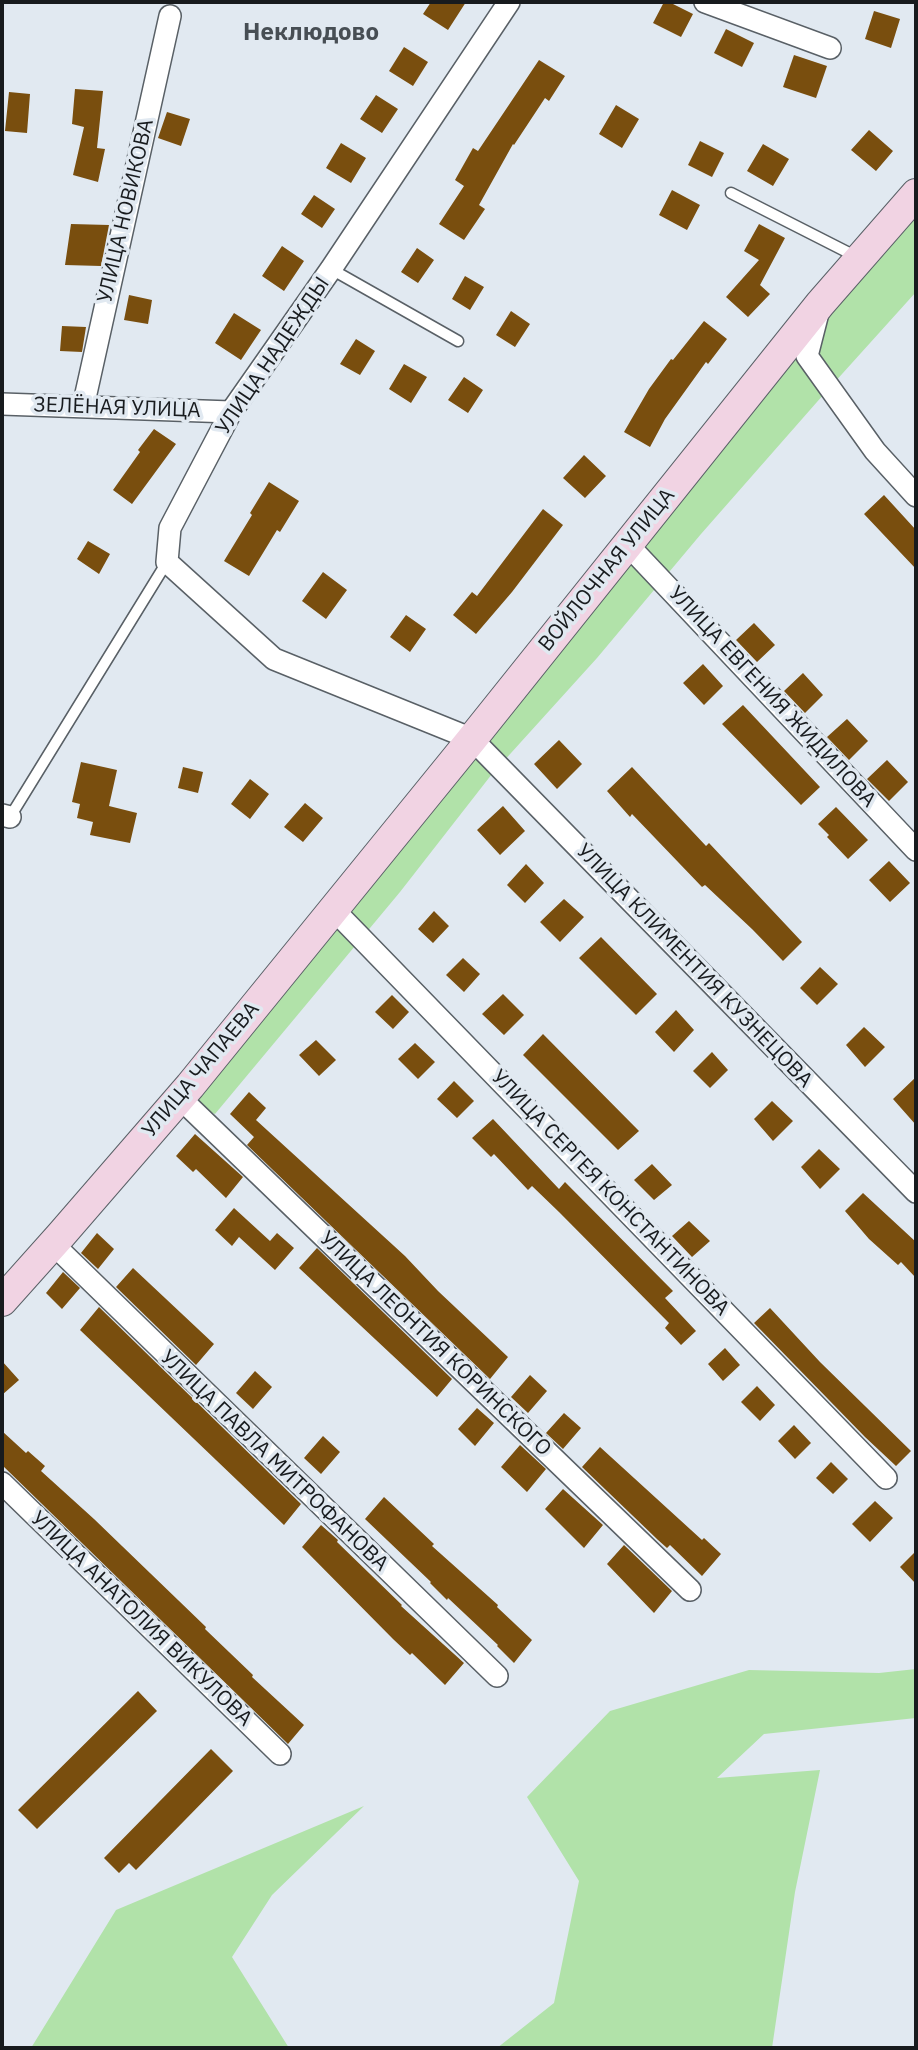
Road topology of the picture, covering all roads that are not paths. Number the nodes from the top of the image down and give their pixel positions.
1 (509, 2) edge
2 (705, 2) edge
3 (170, 16) dead end
4 (830, 47) dead end
5 (731, 193) dead end
6 (916, 194) edge
7 (859, 258) junction
8 (331, 269) junction
9 (820, 304) junction
10 (458, 341) dead end
11 (2, 404) edge
12 (83, 407) junction
13 (231, 412) junction
14 (916, 496) edge
15 (627, 544) junction
16 (167, 562) junction
17 (472, 739) junction
18 (6, 816) edge
19 (394, 835) joint
20 (916, 850) edge
21 (333, 909) junction
22 (180, 1098) junction
23 (916, 1192) edge
24 (53, 1244) junction
25 (2, 1301) edge
26 (886, 1478) dead end
27 (2, 1483) edge
28 (690, 1590) dead end
29 (497, 1676) dead end
30 (280, 1754) dead end

1 - 8 street, УЛИЦА НАДЕЖДЫ
2 - 4 street
3 - 12 street, УЛИЦА НОВИКОВА
5 - 7 lane
6 - 7 street, ВОЙЛОЧНАЯ УЛИЦА
7 - 9 street, ВОЙЛОЧНАЯ УЛИЦА
8 - 10 lane
8 - 13 street, УЛИЦА НАДЕЖДЫ
9 - 14 street
9 - 15 street, ВОЙЛОЧНАЯ УЛИЦА
11 - 12 street, ЗЕЛЁНАЯ УЛИЦА
12 - 13 street, ЗЕЛЁНАЯ УЛИЦА
13 - 16 street, УЛИЦА НАДЕЖДЫ
15 - 17 street, ВОЙЛОЧНАЯ УЛИЦА
15 - 20 street, УЛИЦА ЕВГЕНИЯ ЖИДИЛОВА
16 - 17 street
16 - 18 lane
17 - 19 street, ВОЙЛОЧНАЯ УЛИЦА
17 - 23 street, УЛИЦА КЛИМЕНТИЯ КУЗНЕЦОВА
19 - 21 street, УЛИЦА ЧАПАЕВА
21 - 22 street, УЛИЦА ЧАПАЕВА
21 - 26 street, УЛИЦА СЕРГЕЯ КОНСТАНТИНОВА
22 - 24 street, УЛИЦА ЧАПАЕВА
22 - 28 street, УЛИЦА ЛЕОНТИЯ КОРИНСКОГО
24 - 25 street, УЛИЦА ЧАПАЕВА
24 - 29 street, УЛИЦА ПАВЛА МИТРОФАНОВА
27 - 30 street, УЛИЦА АНАТОЛИЯ ВИКУЛОВА

